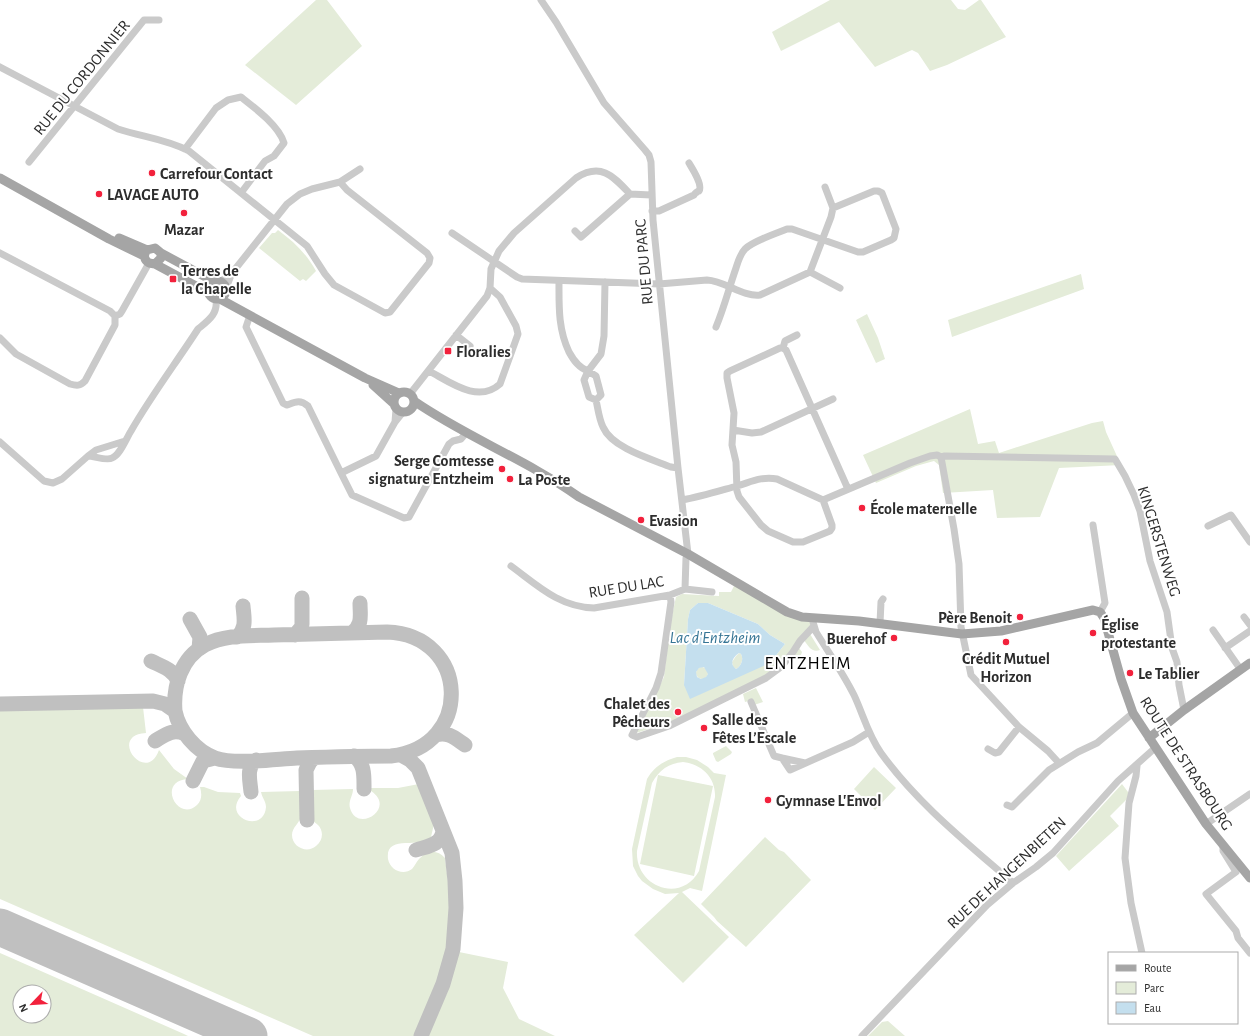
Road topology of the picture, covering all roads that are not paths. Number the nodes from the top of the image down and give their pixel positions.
1 (541, 0) edge
2 (159, 20) dead end
3 (0, 67) edge
4 (75, 107) junction
5 (185, 149) junction
6 (29, 162) dead end
7 (688, 163) dead end
8 (360, 169) dead end
9 (0, 178) edge
10 (340, 182) junction
11 (825, 187) dead end
12 (241, 193) junction
13 (630, 194) junction
14 (651, 195) junction
15 (833, 208) junction
16 (652, 211) junction
17 (274, 219) junction
18 (575, 231) dead end
19 (452, 233) dead end
20 (822, 241) junction
21 (0, 253) edge
22 (160, 253) junction
23 (149, 258) junction
24 (493, 262) junction
25 (810, 272) junction
26 (559, 280) junction
27 (605, 282) junction
28 (659, 284) junction
29 (222, 286) junction
30 (729, 286) junction
31 (490, 288) junction
32 (840, 288) dead end
33 (209, 293) junction
34 (218, 299) junction
35 (250, 315) junction
36 (115, 316) junction
37 (716, 327) dead end
38 (456, 335) junction
39 (797, 335) dead end
40 (0, 338) edge
41 (470, 346) dead end
42 (783, 348) junction
43 (429, 371) junction
44 (588, 371) junction
45 (365, 378) junction
46 (399, 393) junction
47 (412, 398) junction
48 (834, 399) dead end
49 (596, 400) junction
50 (812, 408) junction
51 (401, 409) junction
52 (438, 418) junction
53 (733, 430) junction
54 (466, 433) junction
55 (125, 441) junction
56 (0, 442) edge
57 (88, 456) junction
58 (941, 457) junction
59 (678, 468) junction
60 (341, 473) junction
61 (737, 486) junction
62 (848, 489) junction
63 (682, 500) junction
64 (823, 500) junction
65 (1093, 525) dead end
66 (1208, 526) dead end
67 (1250, 542) edge
68 (688, 554) junction
69 (510, 566) dead end
70 (684, 589) junction
71 (712, 592) dead end
72 (670, 595) junction
73 (883, 599) dead end
74 (1100, 612) junction
75 (1244, 617) dead end
76 (813, 622) junction
77 (880, 623) junction
78 (1250, 625) edge
79 (1213, 630) dead end
80 (1250, 631) edge
81 (962, 634) junction
82 (1226, 648) junction
83 (1250, 663) edge
84 (1241, 670) junction
85 (751, 702) dead end
86 (1184, 710) junction
87 (1133, 713) junction
88 (1019, 727) junction
89 (869, 732) junction
90 (1149, 738) junction
91 (1155, 748) junction
92 (988, 749) dead end
93 (1059, 763) junction
94 (1137, 766) junction
95 (1250, 794) edge
96 (1007, 805) dead end
97 (1206, 824) junction
98 (1223, 846) junction
99 (1250, 878) edge
100 (1012, 882) junction
101 (1142, 952) edge
102 (1250, 953) edge
103 (862, 1036) edge

1 - 14 street, RUE DU PARC
2 - 4 street, RUE DU CORDONNIER
3 - 4 street
4 - 5 street
4 - 6 street, RUE DU CORDONNIER
5 - 12 street
5 - 12 street
7 - 16 street
8 - 10 street
9 - 23 main road
10 - 17 street
10 - 17 street
11 - 15 street
12 - 17 street
13 - 14 street
13 - 18 street
13 - 24 street
14 - 16 street, RUE DU PARC
15 - 20 street
15 - 20 street
16 - 28 street, RUE DU PARC
17 - 29 street
19 - 24 street
20 - 25 street
20 - 30 street
21 - 36 street
22 - 23 main road
22 - 23 main road
22 - 29 main road
23 - 33 main road
23 - 36 street
24 - 26 street
24 - 31 street
25 - 30 street
25 - 32 street
26 - 27 street
26 - 44 street
27 - 28 street
27 - 44 street
28 - 30 street
28 - 59 street, RUE DU PARC
29 - 33 main road
29 - 34 main road
29 - 35 main road
30 - 37 street
31 - 38 street
31 - 43 street
33 - 34 main road
34 - 35 main road
34 - 55 street
35 - 45 main road
35 - 60 street
36 - 40 street
38 - 41 street
38 - 43 street
39 - 42 street
42 - 50 street
42 - 53 street
43 - 47 street
44 - 49 street
44 - 49 street
45 - 46 main road
45 - 51 main road
46 - 47 main road
46 - 51 main road
47 - 51 main road
47 - 52 main road
48 - 50 street
49 - 59 street
50 - 53 street
50 - 62 street
51 - 52 main road
51 - 60 street
52 - 54 main road
53 - 61 street
54 - 60 street
54 - 68 main road
55 - 57 street
55 - 57 street
56 - 57 street
58 - 62 street
58 - 81 street
58 - 86 street, KINGERSTENWEG
59 - 63 street, RUE DU PARC
61 - 63 street
61 - 64 street
61 - 64 street
62 - 64 street
63 - 68 street, RUE DU PARC
65 - 74 street
66 - 67 street
68 - 70 street, RUE DU LAC
68 - 76 main road
69 - 72 street, RUE DU LAC
70 - 71 street, RUE DU LAC
70 - 72 street, RUE DU LAC
72 - 76 street
73 - 77 street
74 - 81 main road
74 - 87 main road, ROUTE DE STRASBOURG
75 - 78 street
76 - 77 main road
76 - 89 street
77 - 81 main road
79 - 82 street
80 - 82 street
81 - 88 street
82 - 84 street
83 - 84 main road
84 - 86 main road
85 - 89 street
86 - 90 main road
87 - 90 main road, ROUTE DE STRASBOURG
87 - 93 street
88 - 92 street
88 - 93 street
89 - 100 street
90 - 91 main road, ROUTE DE STRASBOURG
91 - 94 street, RUE DE HANGENBIETEN
91 - 97 main road, ROUTE DE STRASBOURG
93 - 96 street
94 - 100 street, RUE DE HANGENBIETEN
94 - 101 street
95 - 97 street
97 - 98 main road, ROUTE DE STRASBOURG
98 - 99 main road, ROUTE DE STRASBOURG
98 - 102 street, ROUTE DE STRASBOURG
100 - 103 street, RUE DE HANGENBIETEN

